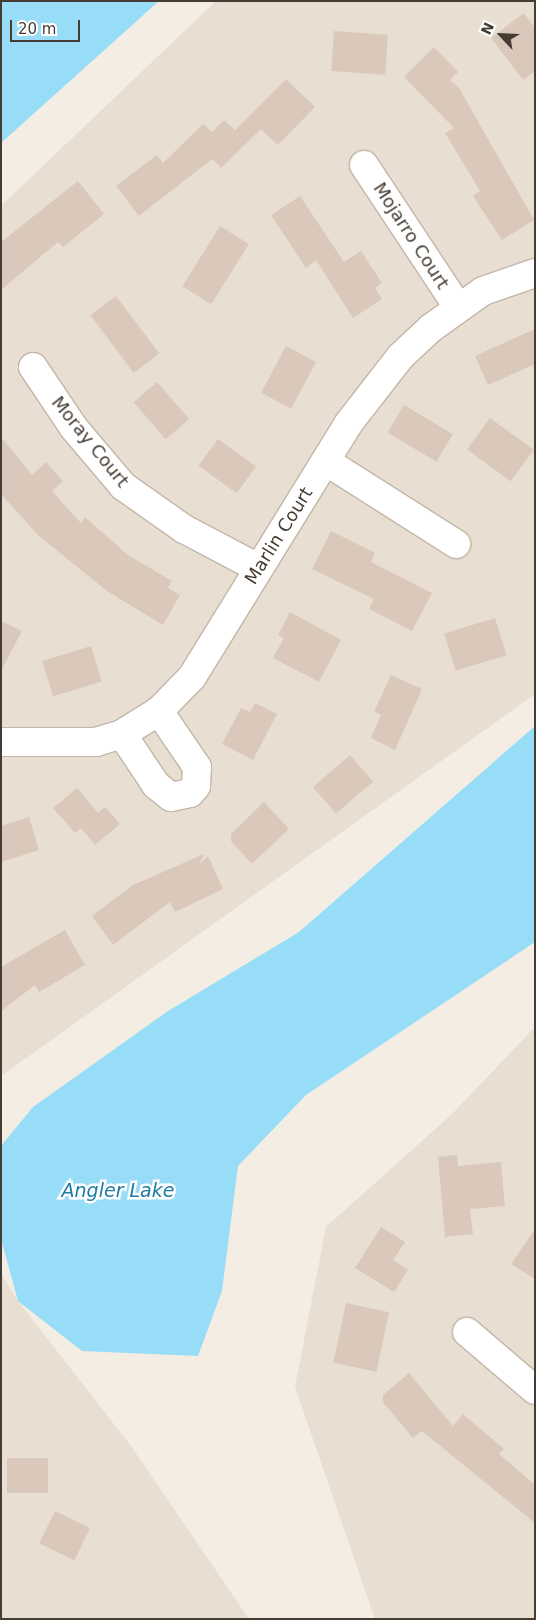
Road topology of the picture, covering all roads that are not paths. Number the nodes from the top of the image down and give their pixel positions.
1 (364, 165) dead end
2 (535, 273) edge
3 (458, 307) junction
4 (33, 367) dead end
5 (327, 462) junction
6 (456, 544) dead end
7 (258, 568) junction
8 (159, 711) junction
9 (122, 734) junction
10 (1, 742) edge
11 (467, 1332) dead end
12 (535, 1390) edge

1 - 3 street, Mojarro Court
2 - 3 street, Marlin Court
3 - 5 street, Marlin Court
4 - 7 street, Moray Court
5 - 6 street
5 - 7 street, Marlin Court
7 - 8 street, Marlin Court
8 - 9 street, Marlin Court
8 - 9 street
9 - 10 street, Marlin Court
11 - 12 street

